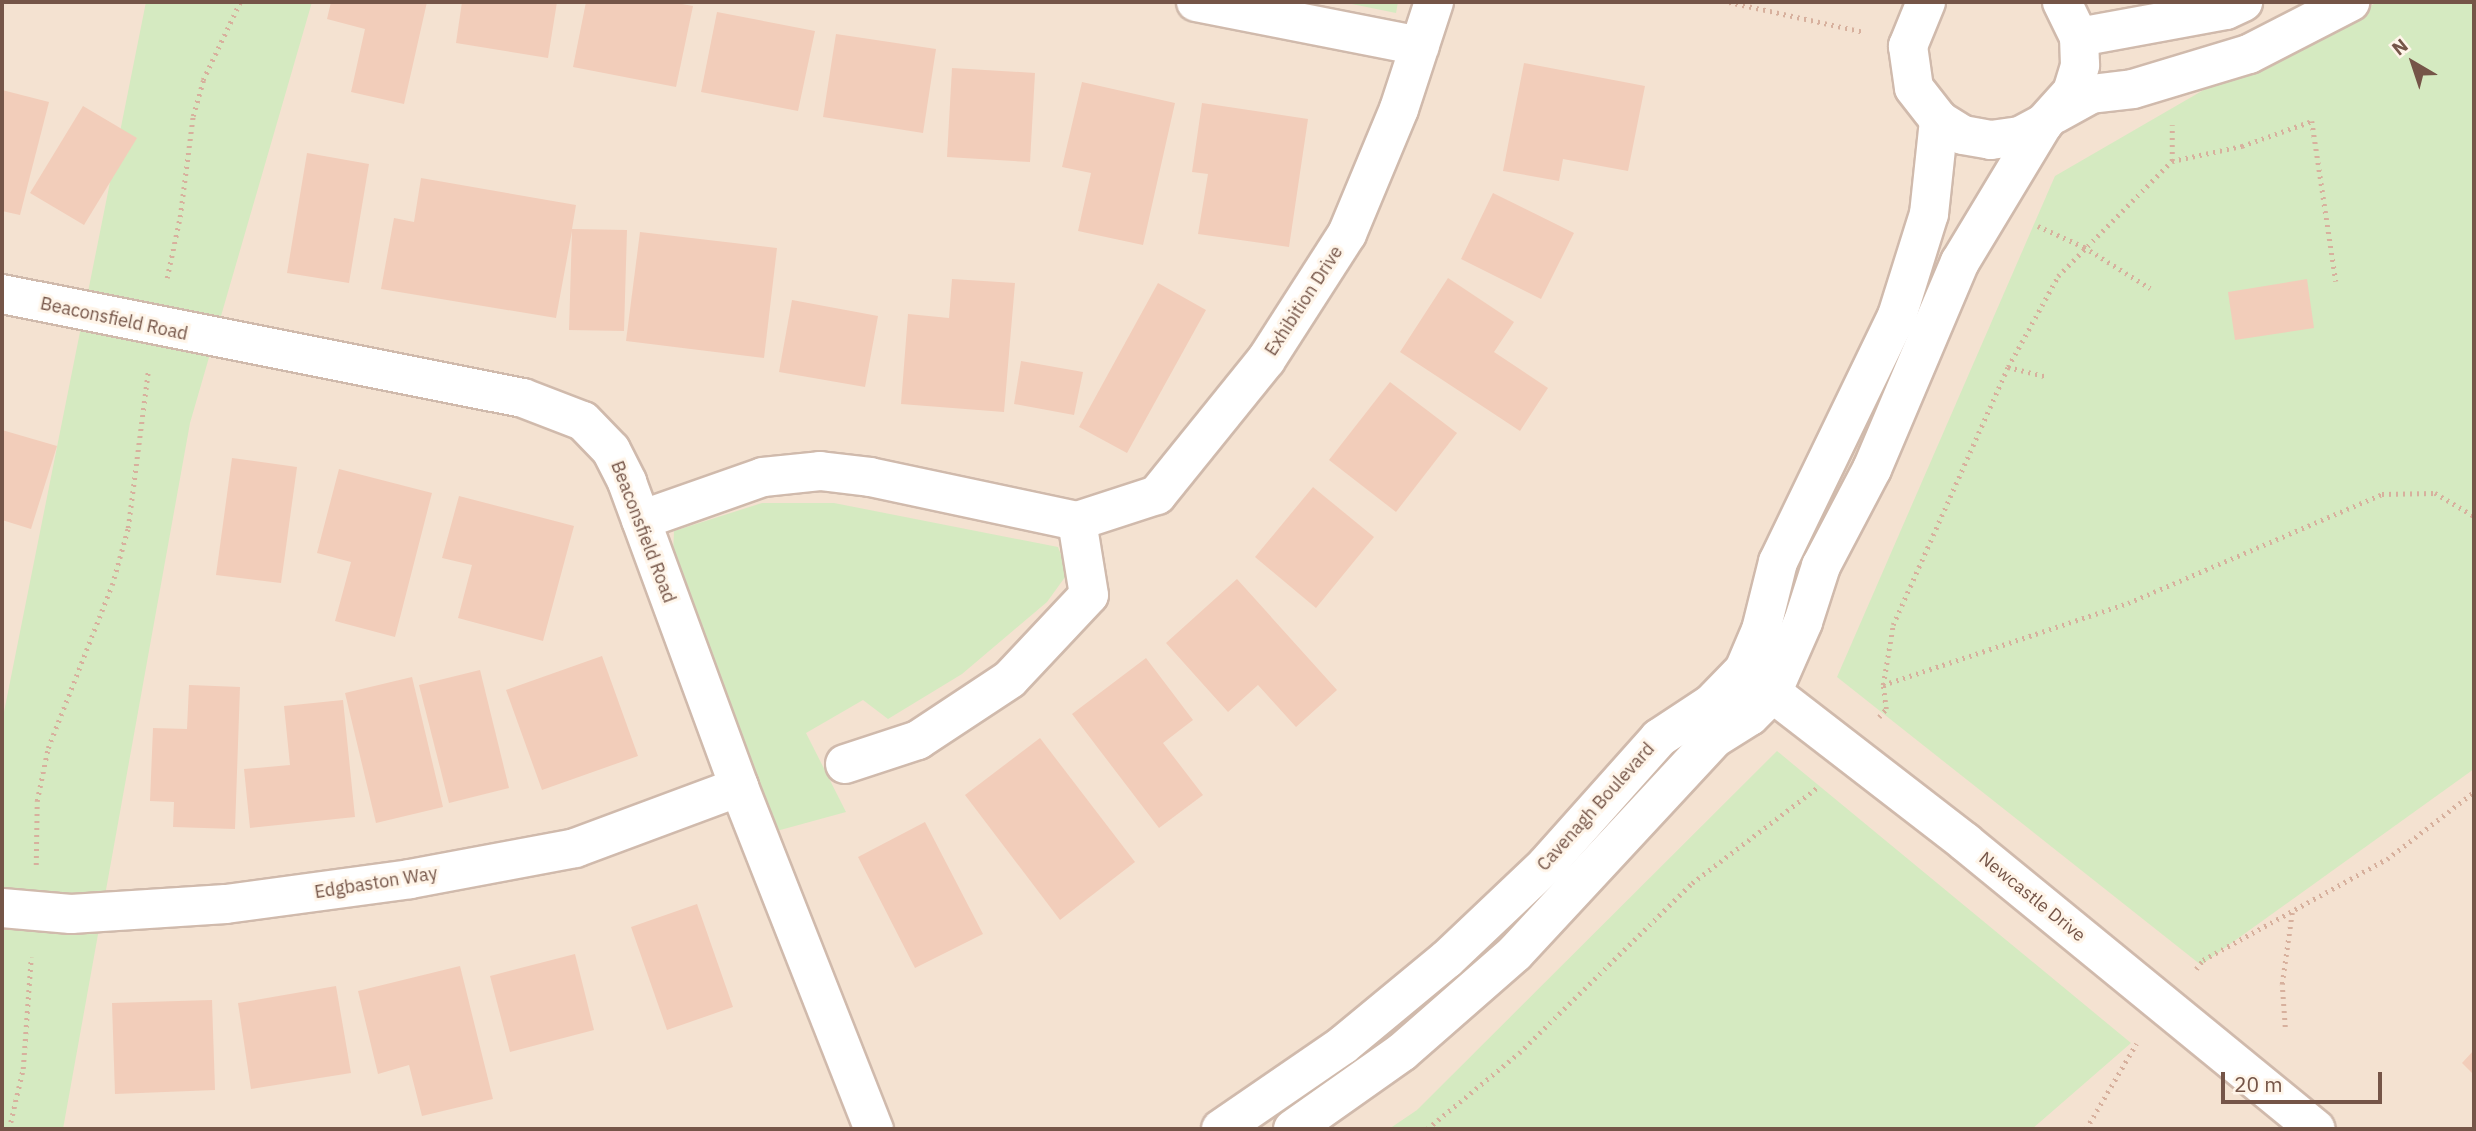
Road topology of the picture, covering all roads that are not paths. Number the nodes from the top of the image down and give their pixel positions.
1 (1196, 2) edge
2 (1434, 2) edge
3 (1926, 2) edge
4 (2062, 2) edge
5 (2244, 2) edge
6 (2350, 2) edge
7 (2079, 37) junction
8 (1420, 46) junction
9 (2050, 119) junction
10 (1939, 120) junction
11 (2, 294) edge
12 (641, 520) junction
13 (1077, 521) junction
14 (1758, 682) junction
15 (845, 764) dead end
16 (739, 787) junction
17 (18, 910) edge
18 (874, 1129) edge
19 (1221, 1129) edge
20 (1293, 1129) edge
21 (2316, 1129) edge

1 - 8 street
2 - 8 street, Exhibition Drive
3 - 10 street
4 - 7 street
5 - 7 street
6 - 9 street
7 - 9 street
8 - 13 street, Exhibition Drive
9 - 10 street
9 - 14 street
10 - 14 street, Cavenagh Boulevard
11 - 12 street, Beaconsfield Road
12 - 13 street
12 - 16 street, Beaconsfield Road
13 - 15 street
14 - 19 street, Cavenagh Boulevard
14 - 20 street, Cavenagh Boulevard
14 - 21 street, Newcastle Drive
16 - 17 street, Edgbaston Way
16 - 18 street, Beaconsfield Road

